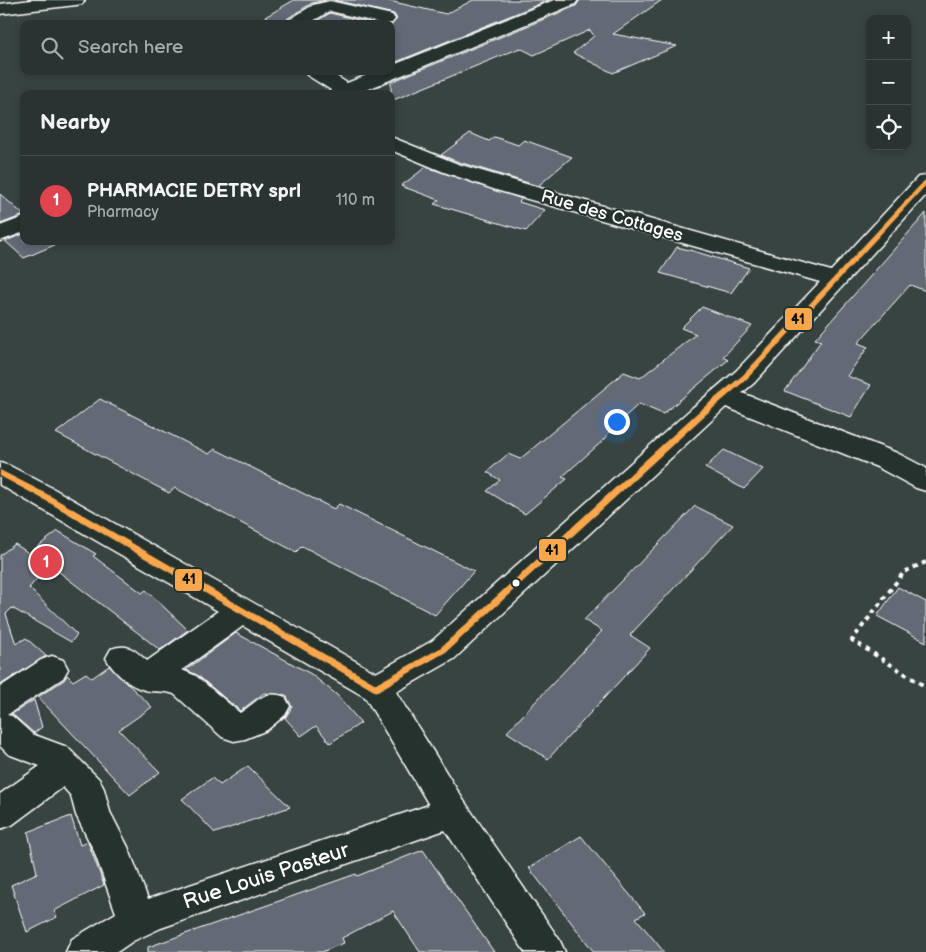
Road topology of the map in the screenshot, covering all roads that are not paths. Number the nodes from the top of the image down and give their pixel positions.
1 (76, 0) edge
2 (569, 0) edge
3 (6, 5) edge
4 (386, 19) dead end
5 (302, 20) edge
6 (395, 71) edge
7 (319, 75) edge
8 (384, 75) edge
9 (339, 90) edge
10 (347, 90) edge
11 (395, 145) edge
12 (926, 182) edge
13 (20, 226) edge
14 (0, 234) edge
15 (835, 279) junction
16 (724, 396) junction
17 (0, 473) edge
18 (926, 481) edge
19 (242, 610) junction
20 (122, 658) dead end
21 (52, 669) dead end
22 (148, 678) junction
23 (376, 688) junction
24 (0, 704) edge
25 (274, 706) dead end
26 (0, 726) edge
27 (64, 767) junction
28 (452, 812) junction
29 (0, 814) edge
30 (138, 920) junction
31 (85, 952) edge
32 (546, 952) edge

1 - 3 street
2 - 6 street
4 - 5 street
7 - 9 street
8 - 10 street
11 - 15 street, Rue des Cottages
12 - 15 street
13 - 14 street
15 - 16 street
16 - 18 street
16 - 23 street
17 - 19 street
19 - 22 street
19 - 23 street
20 - 22 street
21 - 24 street
22 - 25 street
23 - 28 street
26 - 27 street
27 - 29 street
27 - 30 street
28 - 30 street, Rue Louis Pasteur
28 - 32 street
30 - 31 street, Rue Louis Pasteur

